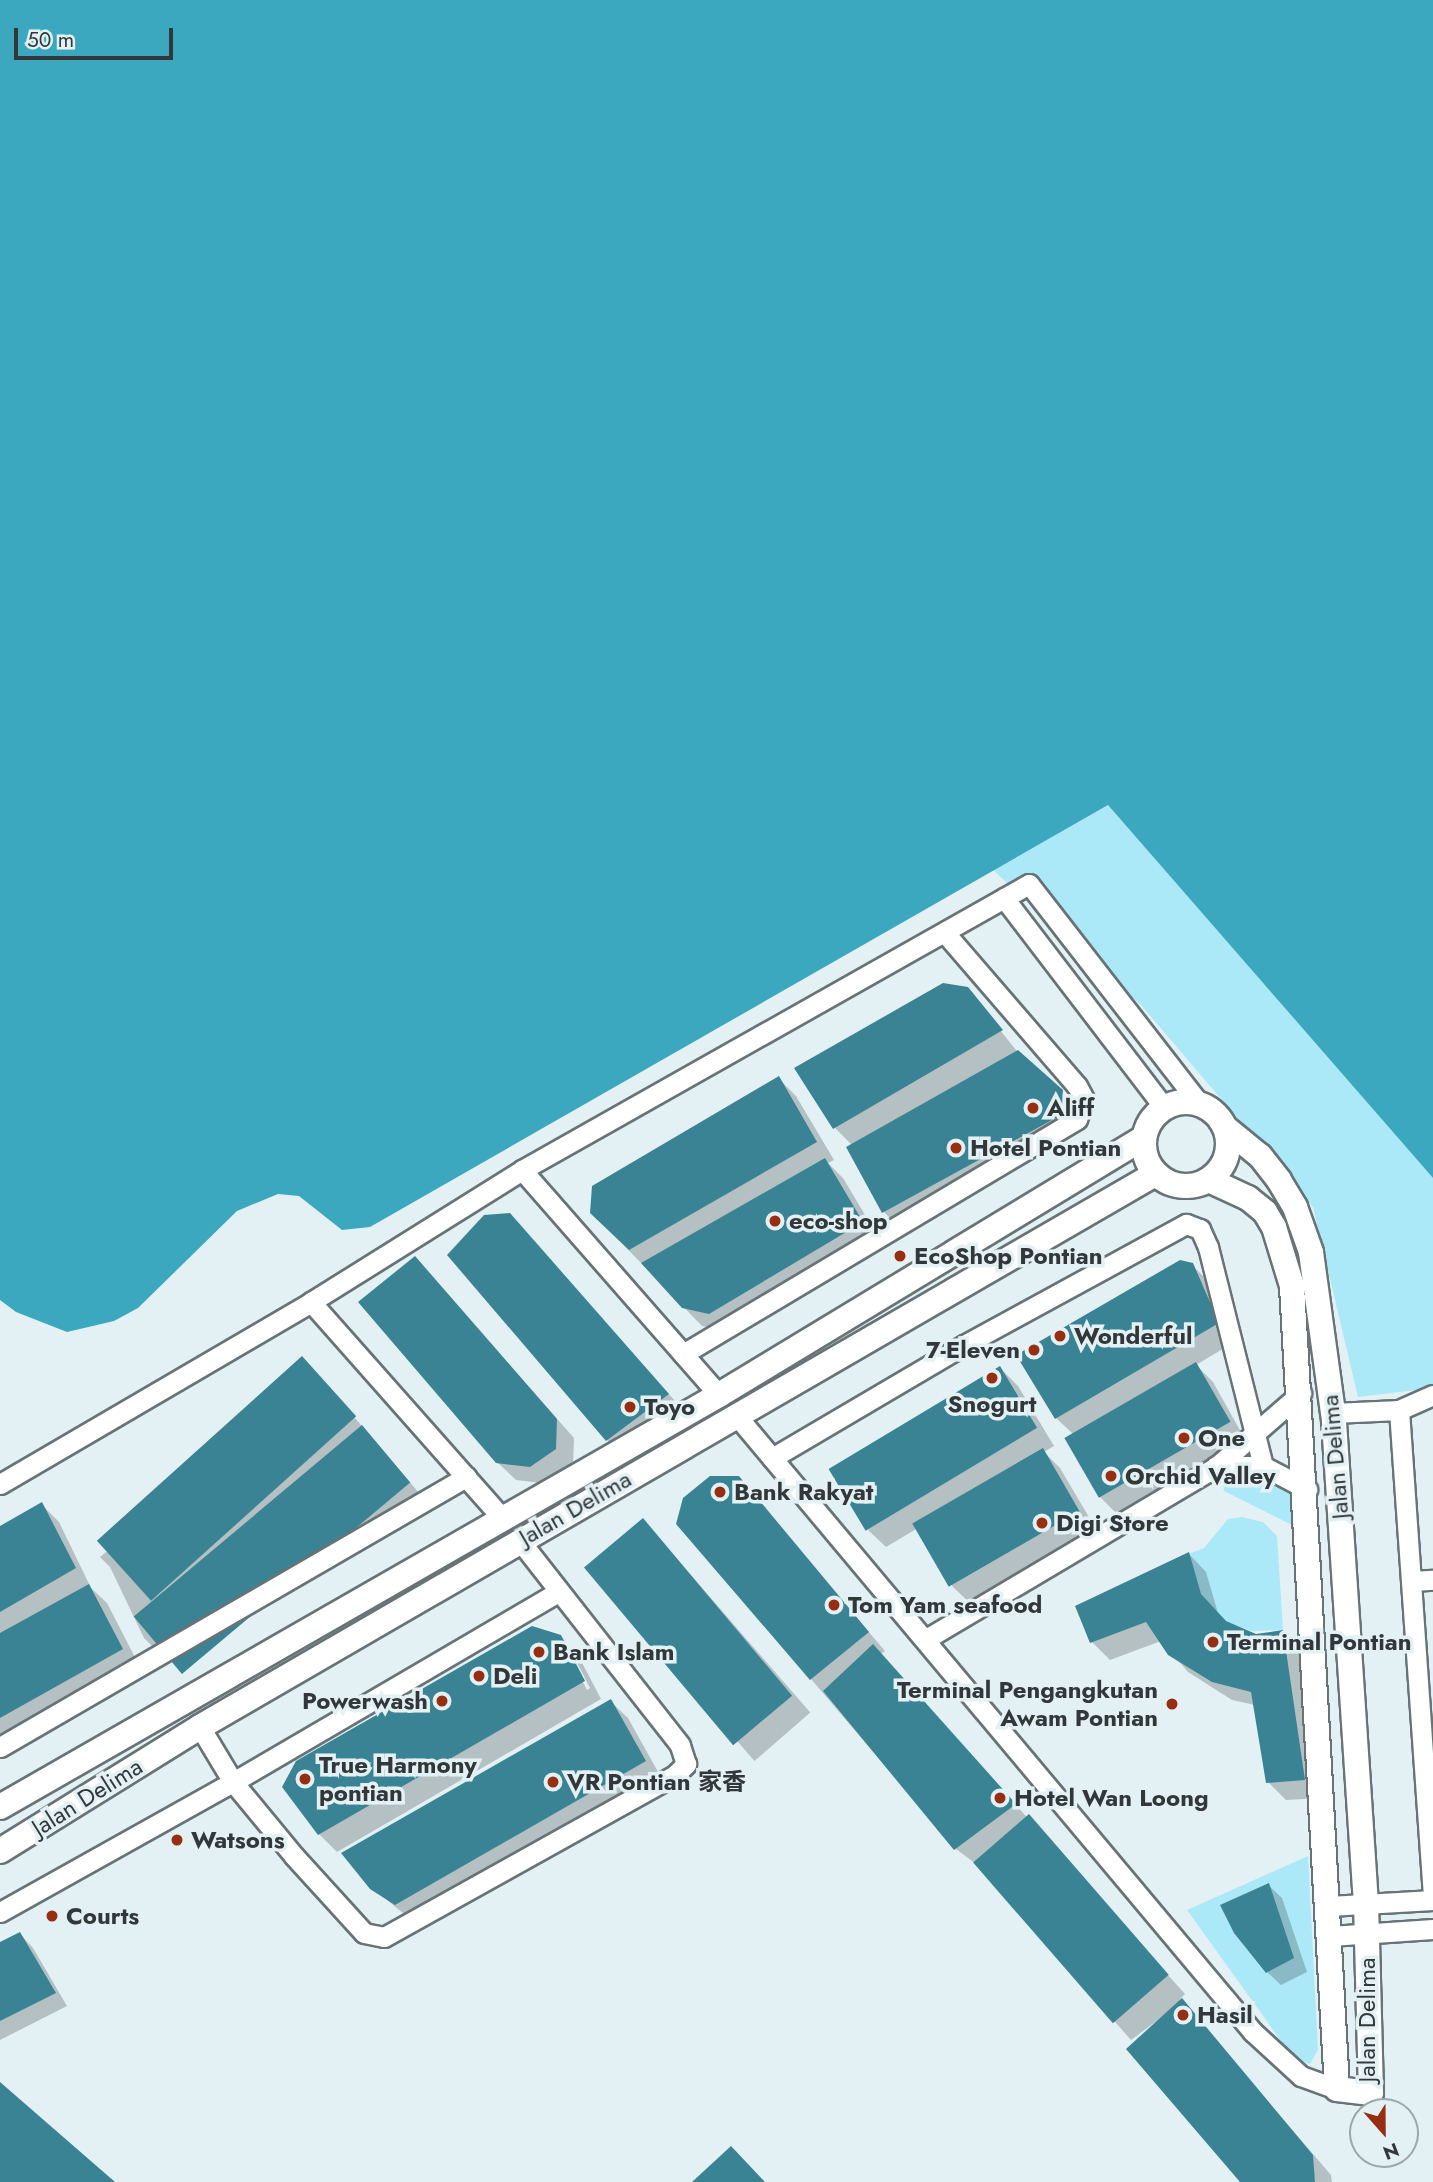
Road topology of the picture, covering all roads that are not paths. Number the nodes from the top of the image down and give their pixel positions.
1 (1004, 898) junction
2 (944, 932) junction
3 (1199, 1103) junction
4 (1164, 1107) junction
5 (1227, 1129) junction
6 (1143, 1138) junction
7 (522, 1170) junction
8 (1155, 1174) junction
9 (1209, 1180) junction
10 (311, 1303) junction
11 (683, 1354) junction
12 (1301, 1393) junction
13 (719, 1395) junction
14 (1433, 1395) edge
15 (1399, 1410) junction
16 (1333, 1413) junction
17 (736, 1415) junction
18 (1256, 1432) junction
19 (772, 1458) junction
20 (1216, 1466) junction
21 (1263, 1466) junction
22 (466, 1478) junction
23 (0, 1484) edge
24 (1307, 1489) junction
25 (503, 1519) junction
26 (519, 1540) junction
27 (1433, 1580) edge
28 (1410, 1581) junction
29 (558, 1592) junction
30 (926, 1639) junction
31 (200, 1727) junction
32 (0, 1747) edge
33 (233, 1782) junction
34 (0, 1807) edge
35 (60, 1815) junction
36 (0, 1837) edge
37 (0, 1851) edge
38 (1433, 1900) edge
39 (1366, 1904) junction
40 (1329, 1906) junction
41 (0, 1912) edge
42 (1433, 1929) edge
43 (1367, 1933) junction
44 (1329, 1936) junction
45 (1337, 2090) junction

1 - 2 street
1 - 3 street
1 - 4 street
2 - 7 street
2 - 11 street
3 - 4 street
3 - 5 street
4 - 6 street
5 - 9 street
5 - 16 street, Jalan Delima
6 - 8 street
6 - 13 street, Jalan Delima
7 - 10 street
7 - 11 street
8 - 9 street
8 - 17 street, Jalan Delima
9 - 12 street, Jalan Delima
10 - 22 street
10 - 23 street
11 - 13 street
12 - 18 street
12 - 24 street, Jalan Delima
13 - 25 street, Jalan Delima
14 - 15 street
15 - 16 street
15 - 28 street
16 - 39 street, Jalan Delima
17 - 19 street
17 - 26 street, Jalan Delima
18 - 19 street
18 - 20 street
18 - 21 street
19 - 30 street
20 - 21 street
20 - 30 street
21 - 24 street
22 - 25 street
22 - 32 street
24 - 40 street, Jalan Delima
25 - 34 street, Jalan Delima
26 - 29 street
26 - 31 street, Jalan Delima
27 - 28 street
28 - 38 street
29 - 33 street
29 - 33 street
30 - 45 street
31 - 33 street
31 - 35 street, Jalan Delima
33 - 41 street
35 - 36 street
35 - 37 street, Jalan Delima
38 - 39 street
39 - 40 street
39 - 43 street, Jalan Delima
40 - 44 street, Jalan Delima
42 - 43 street
43 - 44 street
43 - 45 street, Jalan Delima
44 - 45 street, Jalan Delima

